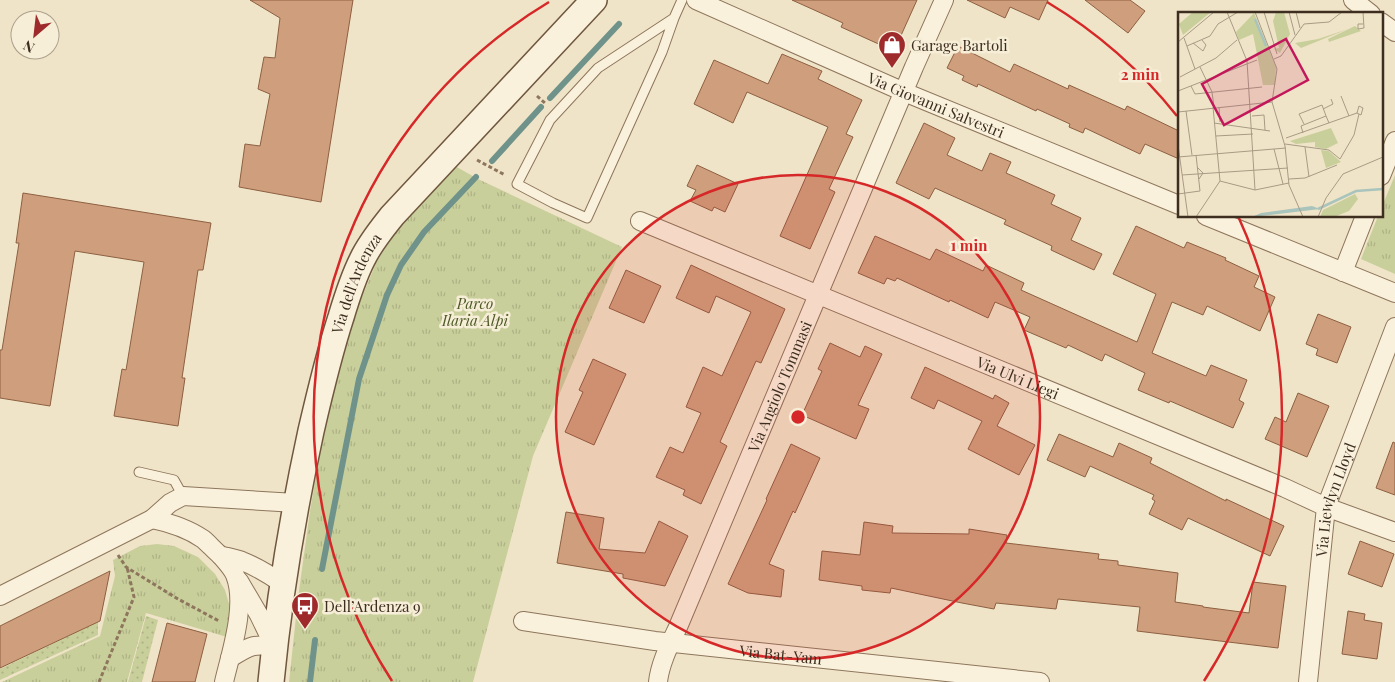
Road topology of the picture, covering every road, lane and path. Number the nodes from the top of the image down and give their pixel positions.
1 (594, 0) edge
2 (682, 0) edge
3 (696, 0) edge
4 (944, 0) edge
5 (1353, 0) edge
6 (1368, 12) edge
7 (674, 18) junction
8 (1382, 23) edge
9 (1395, 32) edge
10 (904, 92) junction
11 (1395, 141) edge
12 (477, 160) dead end
13 (1382, 174) edge
14 (518, 182) junction
15 (1178, 205) edge
16 (1211, 218) edge
17 (1364, 218) edge
18 (640, 221) dead end
19 (1343, 272) junction
20 (1395, 293) edge
21 (818, 294) junction
22 (1395, 327) edge
23 (139, 472) dead end
24 (183, 496) junction
25 (296, 503) junction
26 (1326, 507) junction
27 (152, 519) junction
28 (1395, 532) edge
29 (108, 541) junction
30 (221, 556) junction
31 (126, 567) junction
32 (235, 574) junction
33 (283, 584) junction
34 (0, 596) edge
35 (523, 621) dead end
36 (235, 634) junction
37 (671, 642) junction
38 (275, 647) junction
39 (230, 658) junction
40 (99, 682) edge
41 (224, 682) edge
42 (271, 682) edge
43 (658, 682) edge
44 (1040, 682) edge
45 (1308, 682) edge

1 - 25 main road, Via dell'Ardenza
2 - 7 lane
3 - 10 street, Via Giovanni Salvestri
4 - 10 street, Via Angiolo Tommasi
5 - 6 street
7 - 14 lane
7 - 14 lane
8 - 9 street
10 - 15 street, Via Giovanni Salvestri
10 - 21 street, Via Angiolo Tommasi
11 - 13 street
12 - 14 path
16 - 19 street
17 - 19 street
18 - 21 street, Via Ulvi Liegi
19 - 20 street
21 - 26 street, Via Ulvi Liegi
21 - 37 street, Via Angiolo Tommasi
22 - 26 street, Via Liewlyn Lloyd
23 - 24 lane
24 - 25 street
24 - 27 street
25 - 33 main road, Via dell'Ardenza
26 - 28 street, Via Ulvi Liegi
26 - 45 street, Via Liewlyn Lloyd
27 - 29 street
27 - 30 street
29 - 31 path
29 - 34 street
30 - 32 street
30 - 33 street
31 - 36 path
31 - 40 path
32 - 36 street
32 - 38 street
33 - 38 main road, Via dell'Ardenza
35 - 37 street, Via Bat-Yam
36 - 39 street
37 - 43 street, Via Angiolo Tommasi
37 - 44 street, Via Bat-Yam
38 - 39 street
38 - 42 main road, Via dell'Ardenza
39 - 41 street

